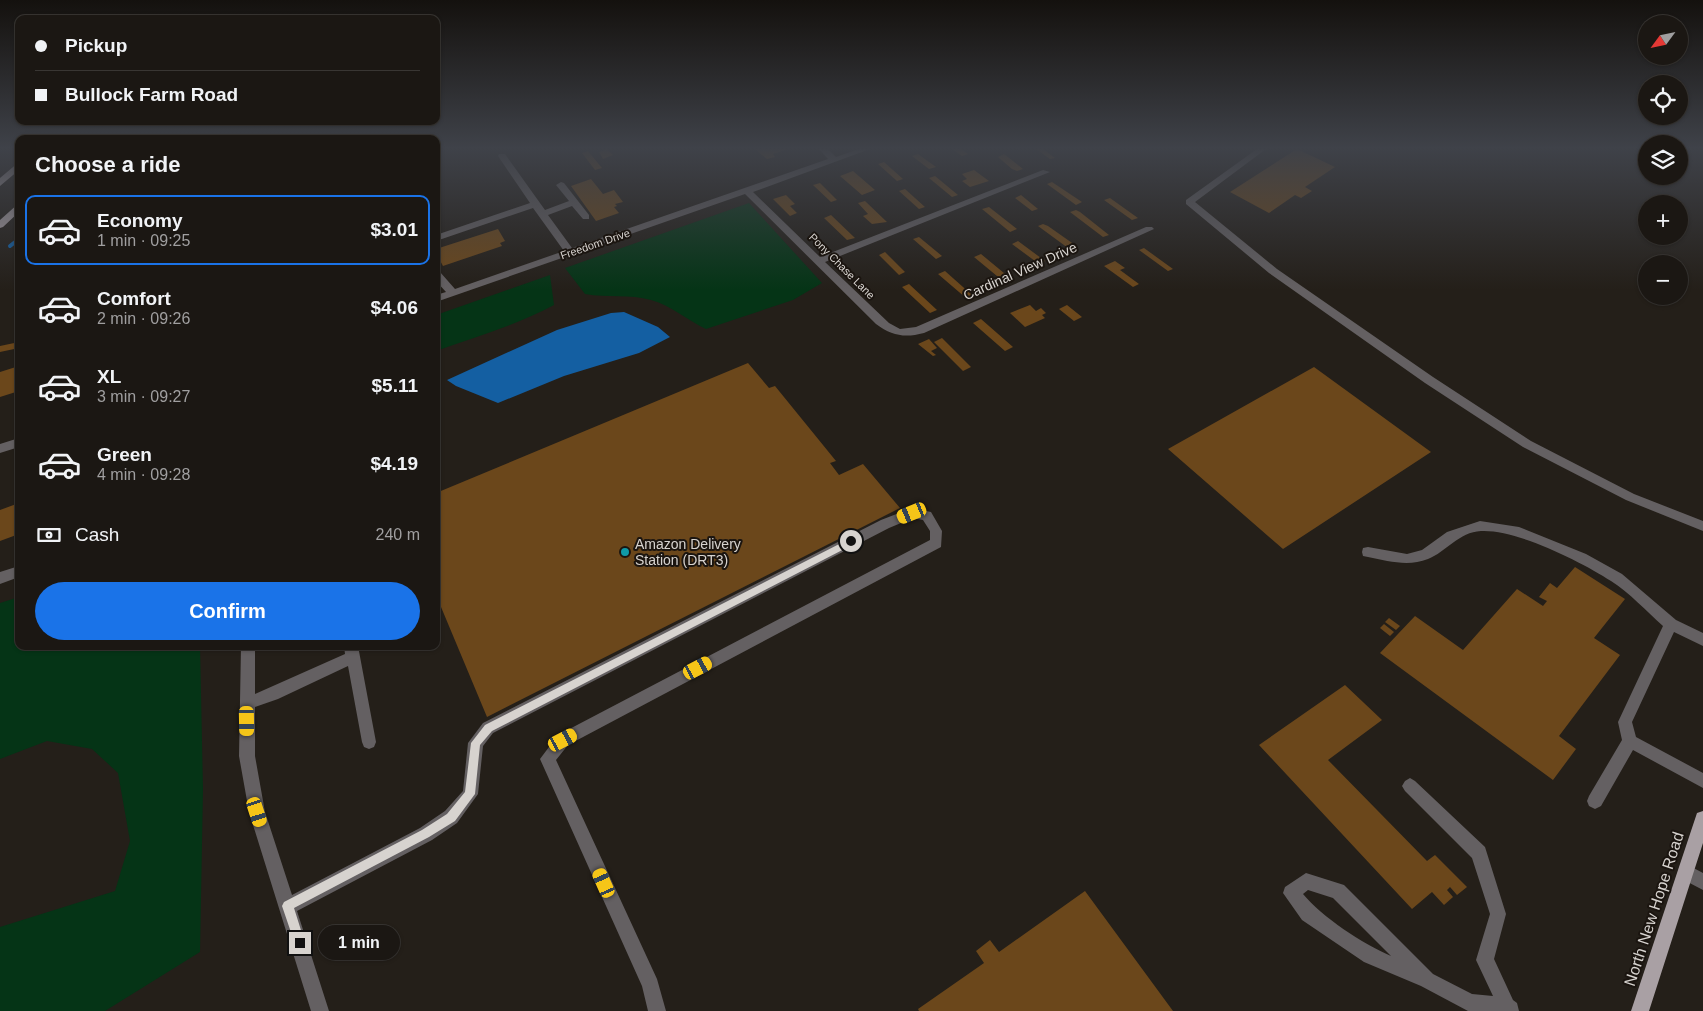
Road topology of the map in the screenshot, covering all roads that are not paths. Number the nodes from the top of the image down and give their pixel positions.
1 (530, 196) edge
2 (570, 196) edge
3 (729, 196) edge
4 (752, 196) edge
5 (985, 196) edge
6 (1198, 196) edge
7 (574, 202) junction
8 (536, 204) junction
9 (15, 210) edge
10 (543, 214) junction
11 (15, 215) edge
12 (7, 217) junction
13 (586, 217) dead end
14 (0, 225) edge
15 (1149, 229) dead end
16 (440, 237) edge
17 (570, 253) junction
18 (819, 262) junction
19 (440, 278) edge
20 (453, 293) junction
21 (440, 298) edge
22 (901, 334) joint
23 (15, 443) edge
24 (0, 449) edge
25 (1703, 526) edge
26 (1368, 552) dead end
27 (15, 572) edge
28 (0, 578) edge
29 (1672, 624) junction
30 (1703, 640) edge
31 (248, 650) edge
32 (352, 651) edge
33 (246, 703) junction
34 (1630, 741) junction
35 (369, 742) dead end
36 (1703, 781) edge
37 (1410, 786) dead end
38 (1595, 801) dead end
39 (1703, 819) edge
40 (1686, 872) junction
41 (1703, 882) edge
42 (288, 906) junction
43 (1427, 980) junction
44 (656, 1008) edge
45 (1510, 1008) edge
46 (320, 1011) edge
47 (1640, 1011) edge

1 - 8 street
2 - 7 street
3 - 17 street, Freedom Drive
4 - 18 street, Pony Chase Lane
5 - 18 street
6 - 25 street
7 - 10 street
7 - 13 street
8 - 10 street
8 - 16 street
9 - 12 main road
10 - 17 street
11 - 12 street
12 - 14 main road
15 - 22 street, Cardinal View Drive
17 - 20 street, Freedom Drive
18 - 22 street, Pony Chase Lane
19 - 20 street
20 - 21 street, Freedom Drive
23 - 24 street
26 - 29 street
27 - 28 street
29 - 30 street
29 - 34 street
31 - 33 street
32 - 33 street
32 - 35 street
33 - 42 street
34 - 36 street
34 - 38 street
37 - 45 street
39 - 40 main road, North New Hope Road
40 - 41 street
40 - 47 main road, North New Hope Road
42 - 44 street
42 - 46 street
43 - 43 street
43 - 45 street

